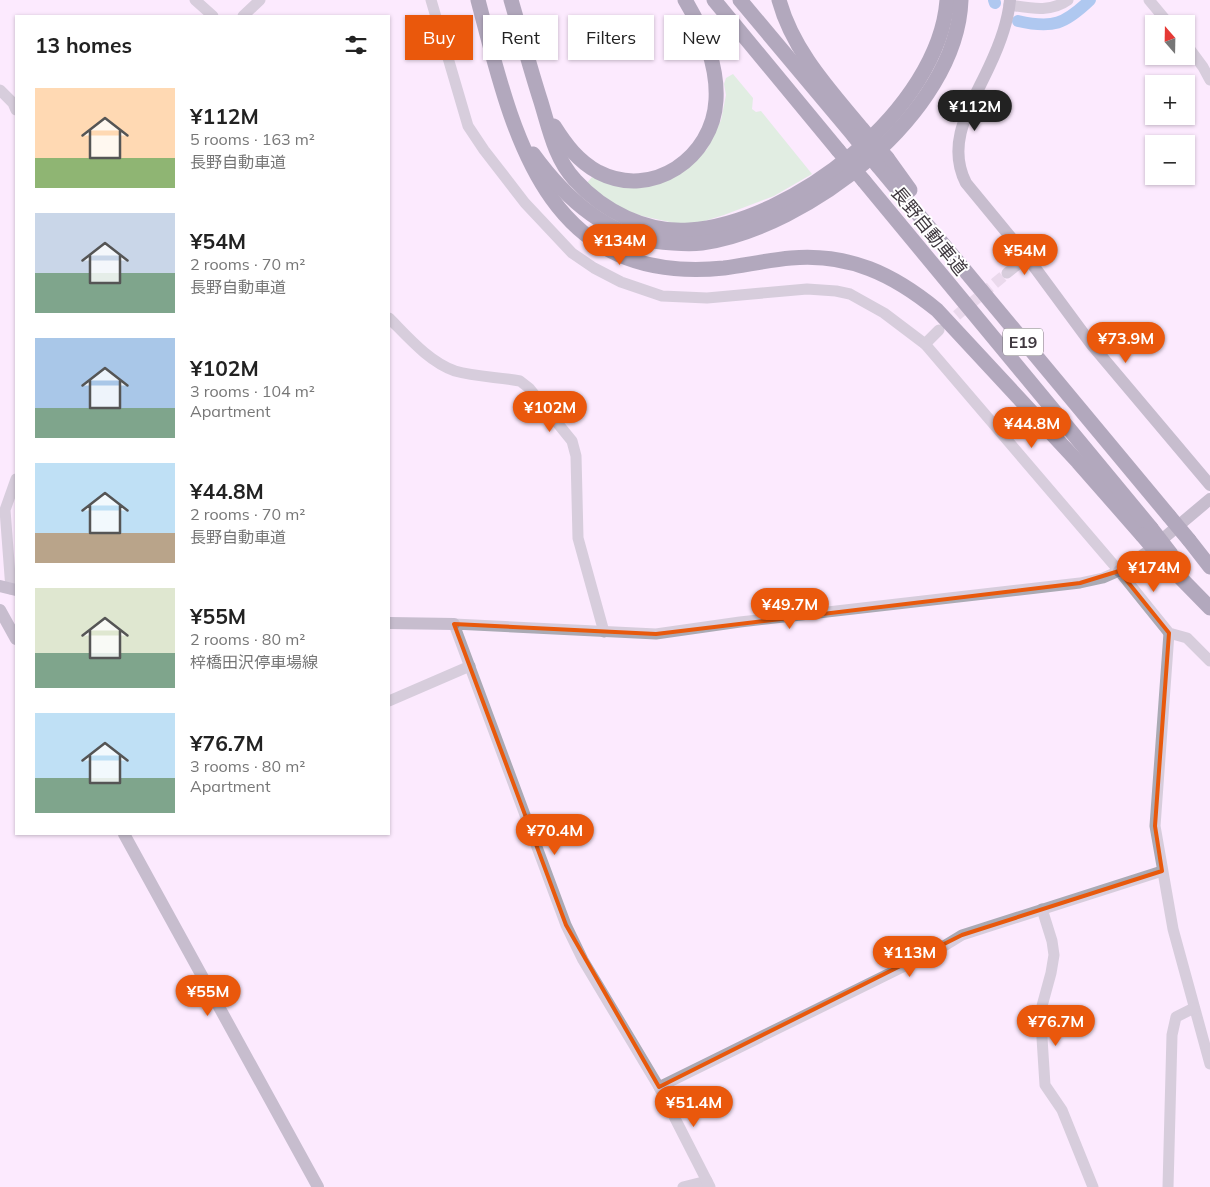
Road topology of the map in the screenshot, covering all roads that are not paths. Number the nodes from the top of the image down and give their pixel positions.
1 (195, 0) edge
2 (260, 0) edge
3 (431, 0) edge
4 (478, 0) edge
5 (512, 0) edge
6 (685, 0) edge
7 (714, 0) edge
8 (740, 0) edge
9 (779, 0) edge
10 (948, 0) edge
11 (961, 0) edge
12 (1068, 0) edge
13 (1149, 0) edge
14 (1010, 3) edge
15 (212, 15) edge
16 (245, 15) edge
17 (1162, 15) edge
18 (1195, 56) edge
19 (1210, 80) edge
20 (0, 90) edge
21 (537, 91) junction
22 (15, 108) edge
23 (512, 121) junction
24 (858, 132) junction
25 (1028, 257) junction
26 (1007, 273) tunnel mouth
27 (390, 319) edge
28 (939, 330) tunnel mouth
29 (925, 344) junction
30 (15, 482) edge
31 (1210, 486) edge
32 (1210, 499) edge
33 (1147, 532) junction
34 (1168, 557) junction
35 (1210, 567) edge
36 (1119, 571) junction
37 (9, 588) edge
38 (1210, 602) edge
39 (1210, 608) edge
40 (0, 610) edge
41 (390, 623) edge
42 (454, 624) junction
43 (604, 632) junction
44 (1169, 633) junction
45 (15, 637) edge
46 (1210, 661) edge
47 (470, 666) junction
48 (390, 701) edge
49 (125, 835) edge
50 (1162, 871) junction
51 (1042, 909) junction
52 (1194, 1008) junction
53 (1210, 1064) edge
54 (659, 1087) junction
55 (708, 1184) edge
56 (318, 1187) edge
57 (682, 1187) edge
58 (1093, 1187) edge
59 (1168, 1187) edge

1 - 15 street
2 - 16 street
3 - 29 street
4 - 23 highway
5 - 21 highway
6 - 21 highway
7 - 33 highway, 長野自動車道 / E19, bridge
8 - 24 highway, 長野自動車道 / E19
9 - 24 highway
10 - 21 highway
11 - 23 highway
12 - 14 street
13 - 17 street
14 - 25 street
18 - 19 street
20 - 22 street
23 - 33 highway
24 - 35 highway, 長野自動車道 / E19, bridge
25 - 26 street
25 - 31 street
27 - 43 street
28 - 29 street
29 - 36 street
30 - 37 street
32 - 36 street
33 - 34 highway, 長野自動車道 / E19, bridge
34 - 38 highway, 長野自動車道 / E19
34 - 39 highway
36 - 43 street
36 - 44 street
40 - 45 street
41 - 42 street
42 - 43 street
42 - 47 street
44 - 46 street
44 - 50 street
47 - 48 street
47 - 54 street
49 - 56 street
50 - 51 street
50 - 52 street
51 - 54 street
51 - 58 street
52 - 53 street
52 - 59 street
54 - 55 street
55 - 57 street

